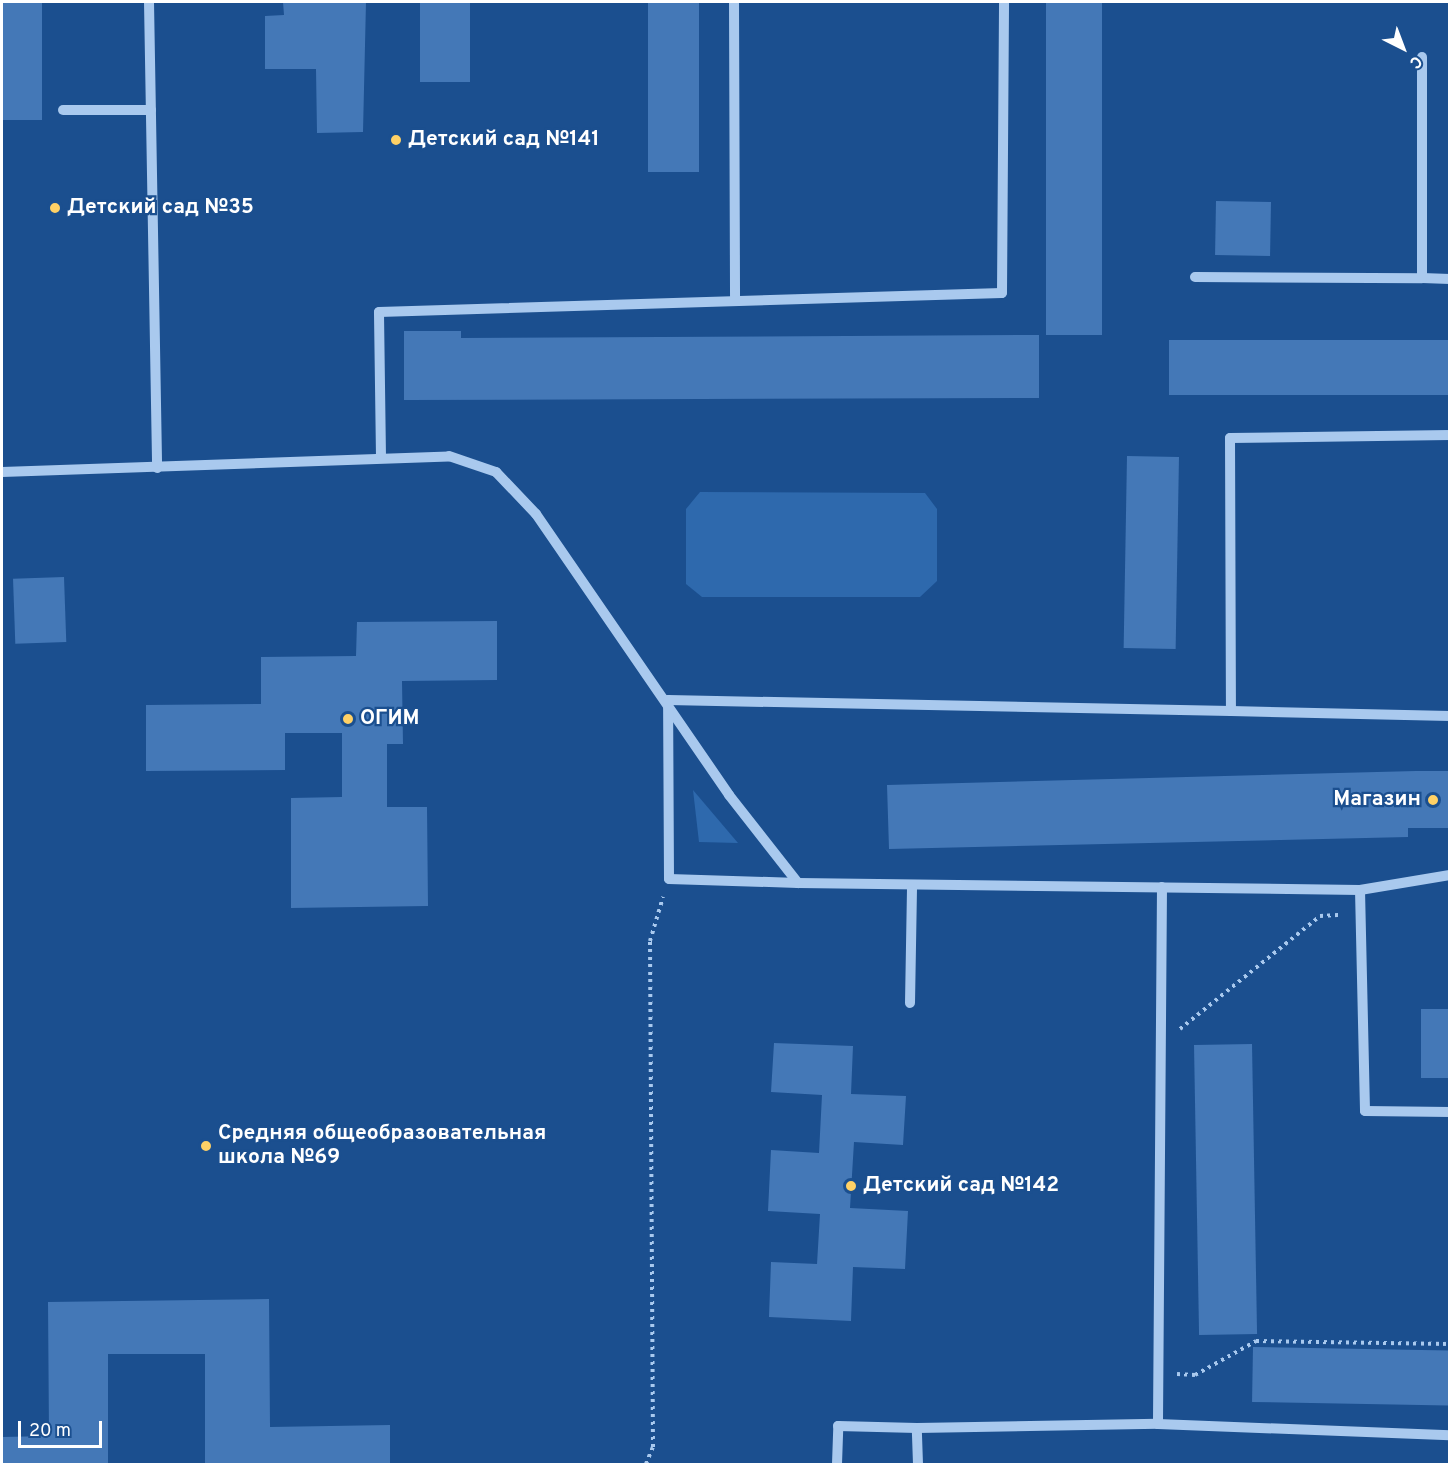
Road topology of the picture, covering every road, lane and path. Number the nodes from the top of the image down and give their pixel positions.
1 (149, 2) edge
2 (734, 2) edge
3 (1004, 2) edge
4 (1422, 57) dead end
5 (63, 110) dead end
6 (151, 110) junction
7 (1195, 277) dead end
8 (1422, 278) junction
9 (1449, 279) edge
10 (735, 301) junction
11 (1449, 435) edge
12 (381, 457) junction
13 (157, 468) junction
14 (2, 472) edge
15 (668, 700) junction
16 (1231, 711) junction
17 (1449, 716) edge
18 (1449, 875) edge
19 (669, 879) junction
20 (798, 882) junction
21 (912, 885) junction
22 (1162, 887) junction
23 (1360, 890) junction
24 (1361, 914) junction
25 (910, 1003) dead end
26 (1161, 1032) junction
27 (1449, 1112) edge
28 (1449, 1344) edge
29 (1159, 1372) junction
30 (1158, 1424) junction
31 (917, 1428) junction
32 (1449, 1435) edge
33 (646, 1464) edge
34 (837, 1464) edge
35 (918, 1464) edge

1 - 6 street
2 - 10 street
3 - 10 street
4 - 8 street
5 - 6 street
6 - 13 street
7 - 8 street
8 - 9 street
10 - 12 street
11 - 16 street
12 - 13 street
12 - 15 street
13 - 14 street
15 - 16 street
15 - 19 street
15 - 20 street
16 - 17 street
18 - 23 street
19 - 20 street
19 - 33 path
20 - 21 street
21 - 22 street
21 - 25 street
22 - 23 street
22 - 26 street
23 - 24 street
24 - 26 path
24 - 27 street
26 - 29 street
28 - 29 path
29 - 30 street
30 - 31 street
30 - 32 street
31 - 34 street
31 - 35 street

